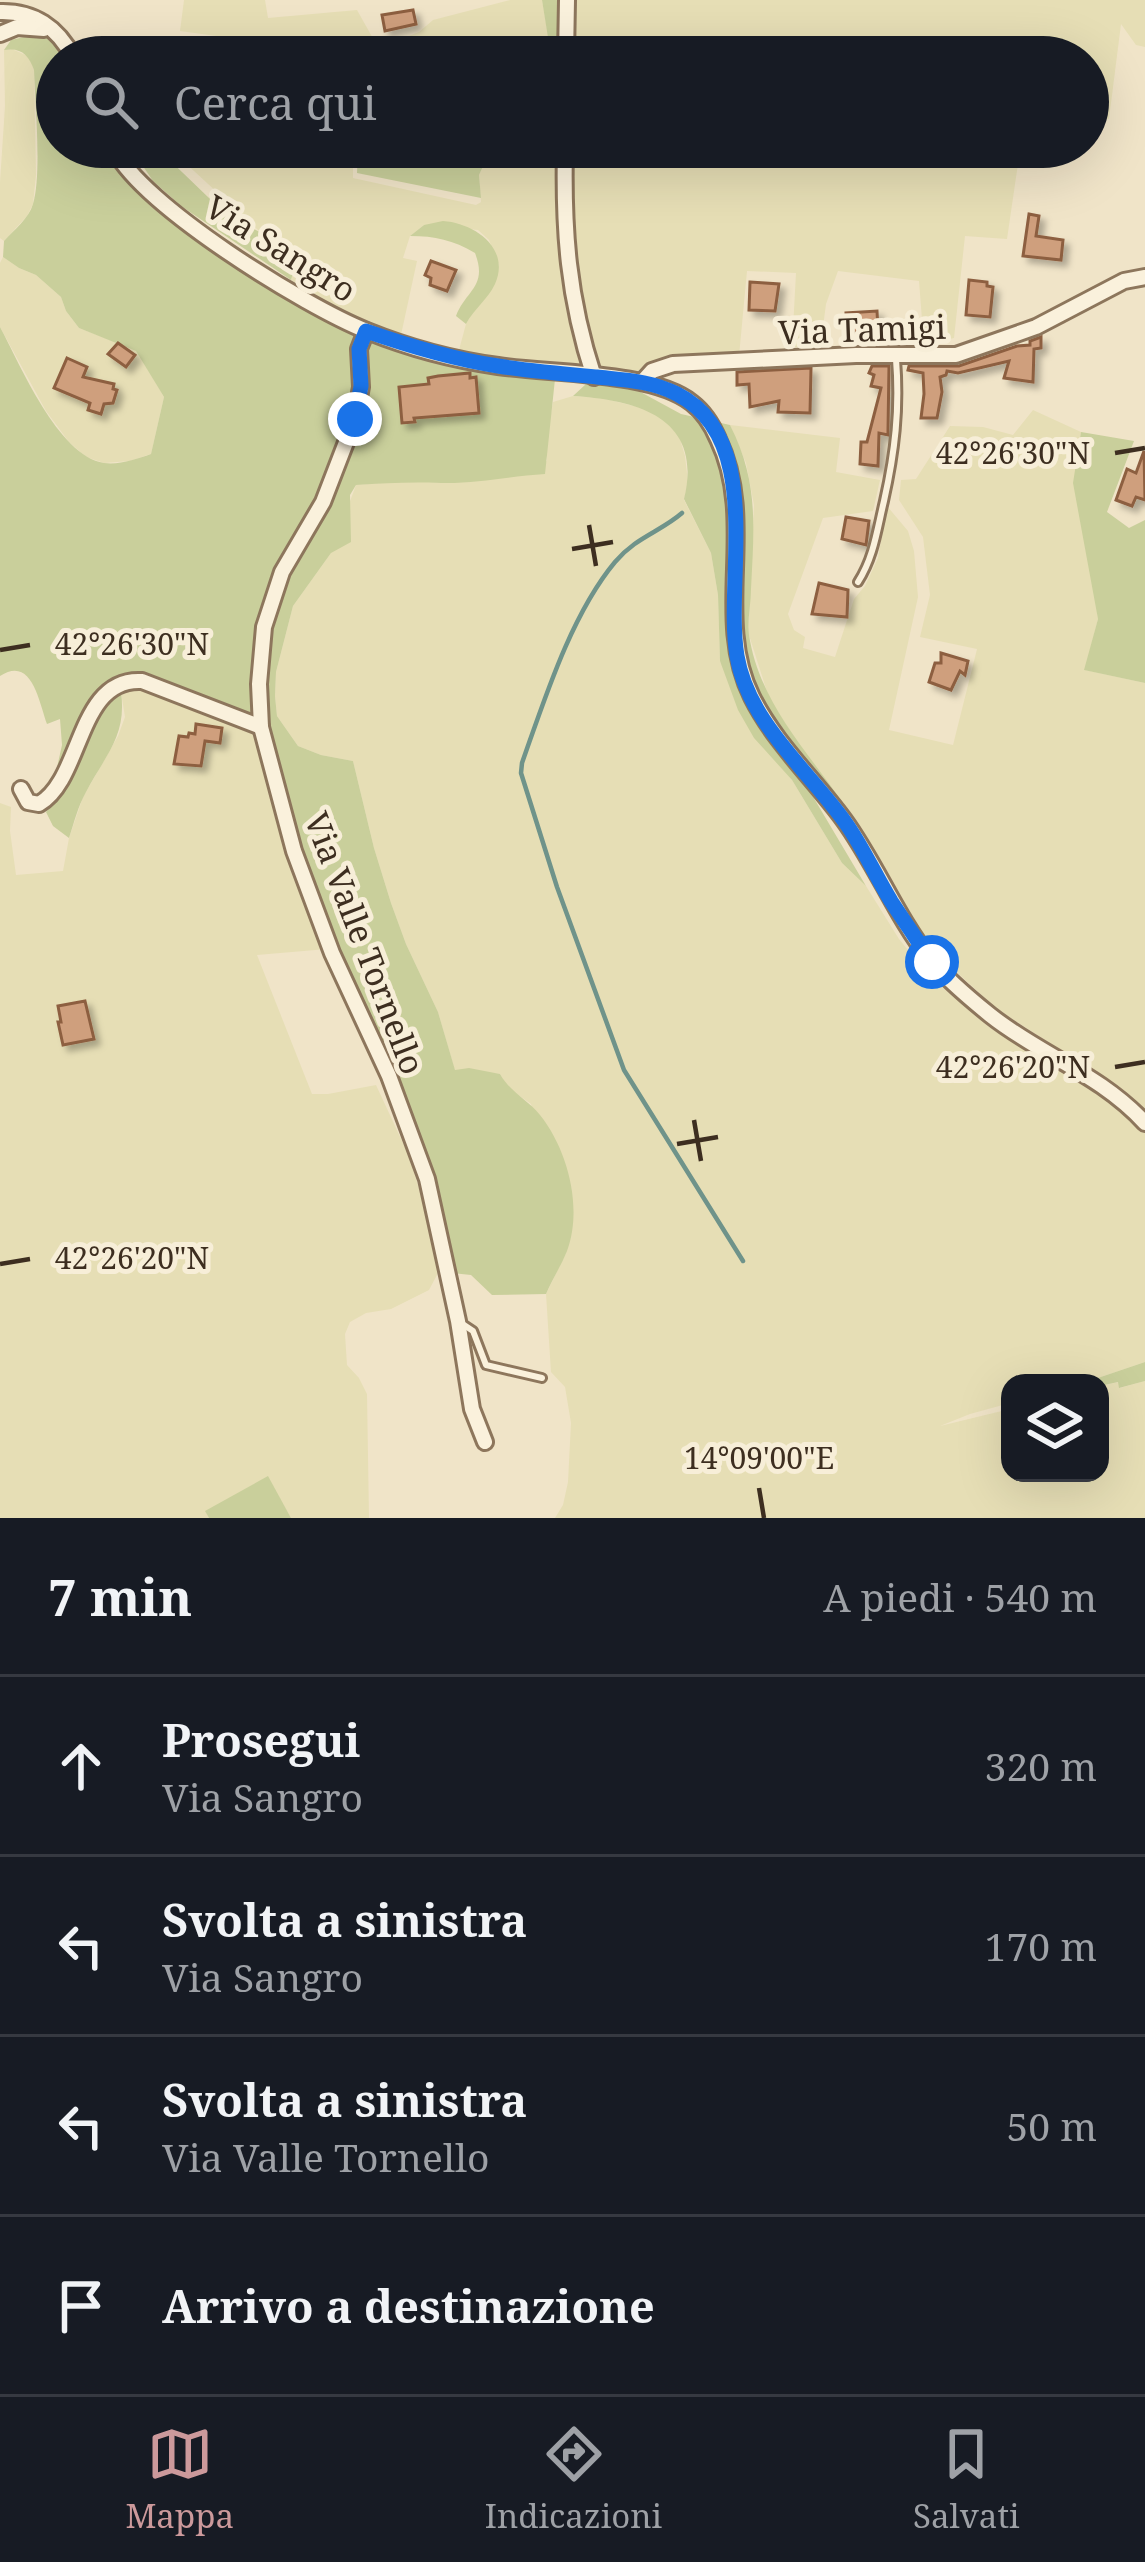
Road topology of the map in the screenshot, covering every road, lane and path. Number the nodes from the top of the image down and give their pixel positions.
1 (567, 0) edge
2 (0, 12) edge
3 (55, 31) junction
4 (0, 34) edge
5 (58, 36) edge
6 (566, 36) edge
7 (127, 168) edge
8 (565, 168) edge
9 (1145, 278) edge
10 (366, 331) junction
11 (896, 355) junction
12 (594, 377) junction
13 (643, 381) junction
14 (858, 582) dead end
15 (261, 727) junction
16 (21, 789) dead end
17 (1145, 1123) edge
18 (458, 1321) junction
19 (542, 1378) dead end
20 (485, 1442) dead end

1 - 6 street
2 - 3 street
3 - 4 street
3 - 5 street
7 - 10 street, Via Sangro
8 - 12 street
9 - 11 street, Via Tamigi
10 - 12 street, Via Sangro
10 - 15 street, Via Valle Tornello
11 - 13 street, Via Tamigi
11 - 14 lane
12 - 13 street, Via Sangro
13 - 17 street, Via Sangro
15 - 16 street
15 - 18 street, Via Valle Tornello
18 - 19 lane
18 - 20 street, Via Valle Tornello

